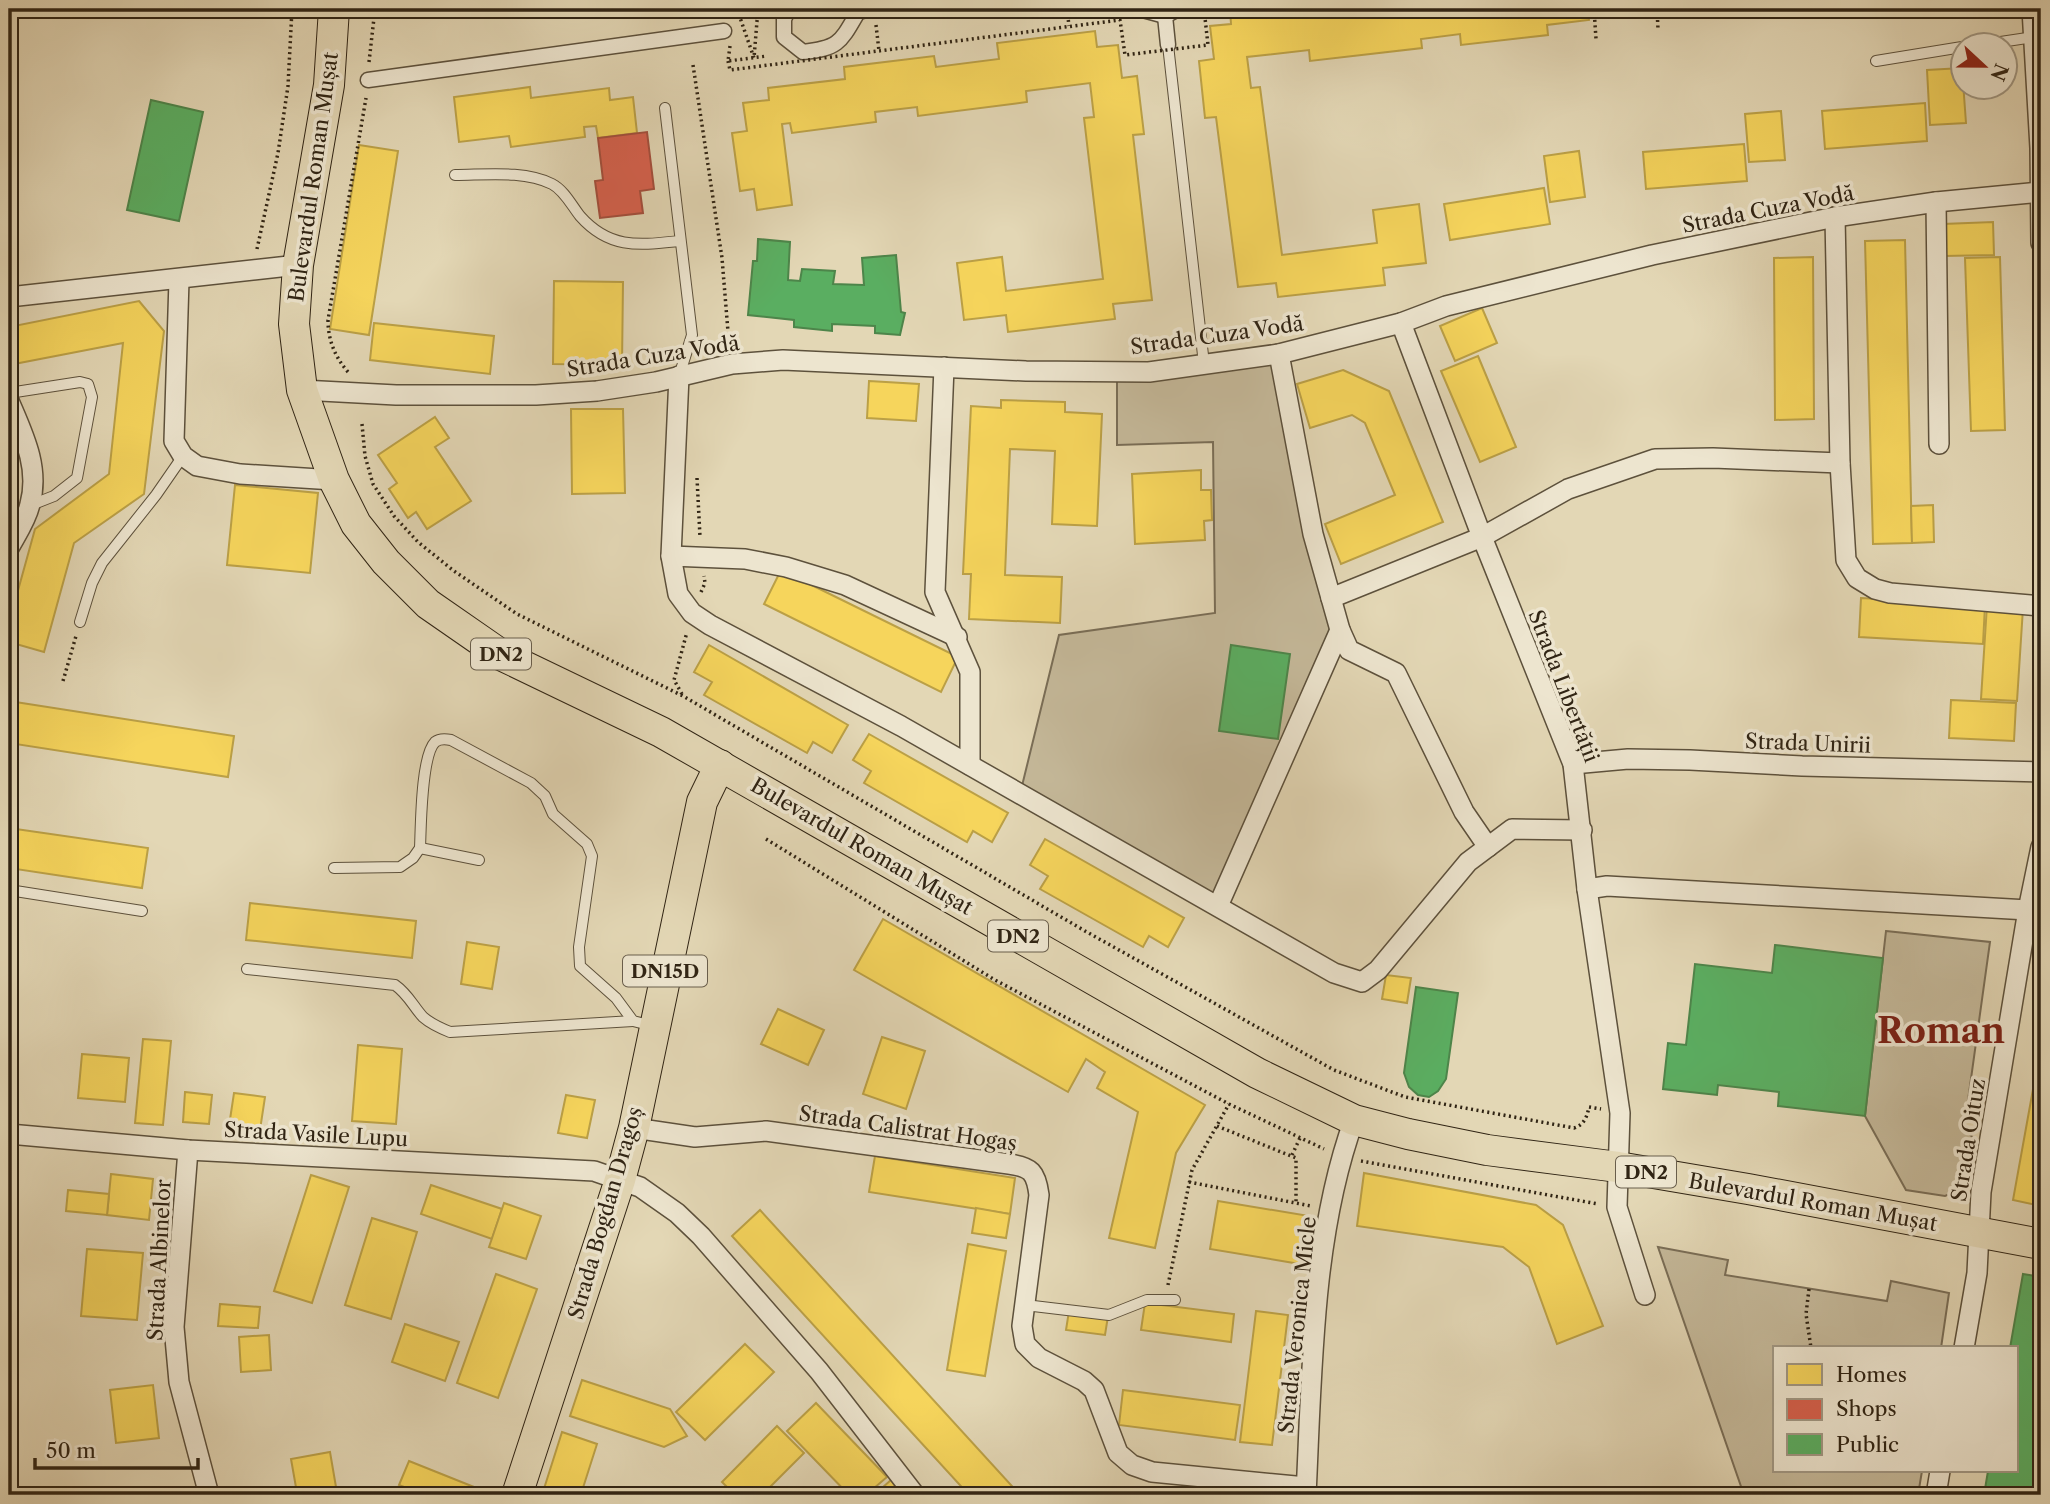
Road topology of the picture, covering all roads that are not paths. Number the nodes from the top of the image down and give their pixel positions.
1 (334, 9) edge
2 (789, 9) edge
3 (1139, 9) edge
4 (2032, 9) edge
5 (865, 12) edge
6 (1172, 13) edge
7 (724, 31) dead end
8 (2034, 37) junction
9 (2018, 39) edge
10 (1168, 45) joint
11 (1948, 49) edge
12 (1875, 61) dead end
13 (368, 80) road end
14 (666, 108) dead end
15 (455, 175) dead end
16 (2041, 192) edge
17 (1936, 202) junction
18 (1835, 217) junction
19 (680, 241) junction
20 (2041, 243) edge
21 (298, 265) junction
22 (179, 280) junction
23 (9, 297) edge
24 (1401, 323) junction
25 (1279, 354) junction
26 (1204, 364) junction
27 (944, 366) junction
28 (679, 376) junction
29 (302, 390) junction
30 (9, 393) edge
31 (9, 401) edge
32 (1939, 444) dead end
33 (183, 456) junction
34 (1840, 463) junction
35 (334, 480) junction
36 (30, 506) junction
37 (1482, 537) junction
38 (9, 548) edge
39 (671, 556) junction
40 (1331, 598) junction
41 (2041, 606) edge
42 (80, 622) road end
43 (1340, 630) junction
44 (957, 637) junction
45 (1573, 764) junction
46 (720, 765) junction
47 (970, 765) junction
48 (2041, 772) edge
49 (1582, 830) junction
50 (1488, 847) junction
51 (2041, 847) edge
52 (420, 848) junction
53 (479, 860) dead end
54 (334, 868) dead end
55 (1587, 889) junction
56 (9, 890) edge
57 (1217, 906) junction
58 (2028, 910) junction
59 (142, 911) dead end
60 (247, 969) dead end
61 (643, 1024) junction
62 (1354, 1120) junction
63 (634, 1128) junction
64 (9, 1134) edge
65 (188, 1150) junction
66 (1618, 1167) junction
67 (620, 1180) junction
68 (1977, 1232) junction
69 (2041, 1244) edge
70 (1645, 1295) dead end
71 (1170, 1300) road end
72 (1025, 1305) junction
73 (1964, 1346) edge
74 (1940, 1472) edge
75 (1306, 1491) edge
76 (209, 1495) edge
77 (517, 1495) edge
78 (915, 1495) edge
79 (1936, 1495) edge

1 - 21 main road, Bulevardul Roman Mușat / DN2
2 - 5 street
3 - 6 street
4 - 8 street
6 - 10 street
7 - 13 street
8 - 9 lane
8 - 16 street
10 - 26 lane
11 - 12 lane
14 - 19 lane
15 - 19 lane
16 - 17 street, Strada Cuza Vodă
16 - 20 street
17 - 18 street, Strada Cuza Vodă
17 - 32 street
18 - 24 street, Strada Cuza Vodă
18 - 34 street
19 - 28 lane
21 - 22 street
21 - 29 main road, Bulevardul Roman Mușat / DN2
22 - 23 street
22 - 33 street
24 - 25 street, Strada Cuza Vodă
24 - 37 street, Strada Libertății
25 - 26 street, Strada Cuza Vodă
25 - 40 street
26 - 27 street, Strada Cuza Vodă
27 - 28 street, Strada Cuza Vodă
27 - 44 street
28 - 29 street, Strada Cuza Vodă
28 - 39 street
29 - 35 main road, Bulevardul Roman Mușat / DN2
30 - 36 lane
31 - 36 street
33 - 35 street
33 - 42 lane
34 - 37 street
34 - 41 street
35 - 46 main road, Bulevardul Roman Mușat / DN2
36 - 38 street
37 - 40 street
37 - 45 street, Strada Libertății
39 - 44 street
39 - 47 street
40 - 43 street
43 - 50 street
43 - 57 street
44 - 47 street
45 - 48 street, Strada Unirii
45 - 49 street, Strada Libertății
46 - 61 main road, Strada Bogdan Dragoș / DN15D
46 - 62 main road, Bulevardul Roman Mușat / DN2
47 - 57 street
49 - 50 street
49 - 55 street, Strada Libertății
50 - 57 street
51 - 58 street, Strada Oituz
52 - 53 lane
52 - 54 lane
52 - 61 lane
55 - 58 street
55 - 66 street, Strada Libertății
56 - 59 lane
58 - 68 street, Strada Oituz
60 - 61 lane
61 - 63 main road, Strada Bogdan Dragoș / DN15D
62 - 66 main road, Bulevardul Roman Mușat / DN2
62 - 75 street, Strada Veronica Micle
63 - 67 main road, Strada Bogdan Dragoș / DN15D
63 - 72 street, Strada Calistrat Hogaș
64 - 65 street, Strada Vasile Lupu
65 - 67 street, Strada Vasile Lupu
65 - 76 street, Strada Albinelor
66 - 68 main road, Bulevardul Roman Mușat / DN2
66 - 70 street, Strada Libertății
67 - 77 main road, Strada Bogdan Dragoș / DN15D
67 - 78 street, Strada Vasile Lupu
68 - 69 main road, Bulevardul Roman Mușat / DN2
68 - 73 street, Strada Oituz
71 - 72 lane
72 - 75 street, Strada Calistrat Hogaș
74 - 79 street

